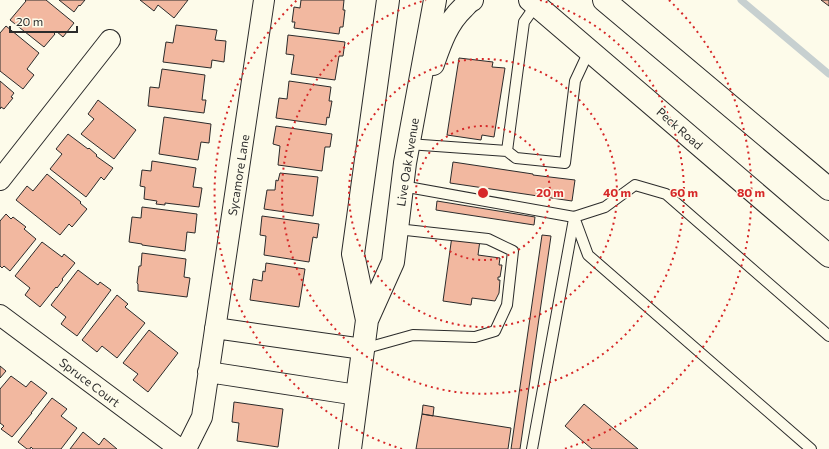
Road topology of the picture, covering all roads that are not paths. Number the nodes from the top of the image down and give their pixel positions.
1 (264, 0) edge
2 (388, 0) edge
3 (435, 0) edge
4 (472, 0) edge
5 (604, 0) edge
6 (533, 3) edge
7 (110, 40) dead end
8 (589, 51) junction
9 (410, 134) junction
10 (507, 151) junction
11 (0, 180) edge
12 (402, 186) junction
13 (829, 189) edge
14 (574, 217) junction
15 (397, 229) junction
16 (829, 256) edge
17 (0, 315) edge
18 (367, 320) junction
19 (215, 328) junction
20 (829, 336) edge
21 (363, 349) junction
22 (212, 350) joint
23 (208, 372) junction
24 (357, 395) junction
25 (181, 449) edge
26 (350, 449) edge
27 (532, 449) edge
28 (811, 449) edge

1 - 19 street, Sycamore Lane
2 - 18 main road, Live Oak Avenue
3 - 9 main road, Live Oak Avenue
4 - 9 main road
5 - 13 main road
6 - 8 main road, Peck Road
6 - 10 lane
7 - 11 street
8 - 10 lane
8 - 16 main road, Peck Road
9 - 10 lane
9 - 12 main road, Live Oak Avenue
12 - 14 lane
12 - 15 main road, Live Oak Avenue
14 - 20 lane
14 - 27 lane
14 - 28 lane
15 - 18 main road, Live Oak Avenue
15 - 21 lane
17 - 25 street, Spruce Court
18 - 21 main road, Live Oak Avenue
19 - 21 street
19 - 22 street, Sycamore Lane
21 - 24 main road, Live Oak Avenue
22 - 23 street, Spruce Court
23 - 24 street
23 - 25 street, Spruce Court
24 - 26 main road, Live Oak Avenue

